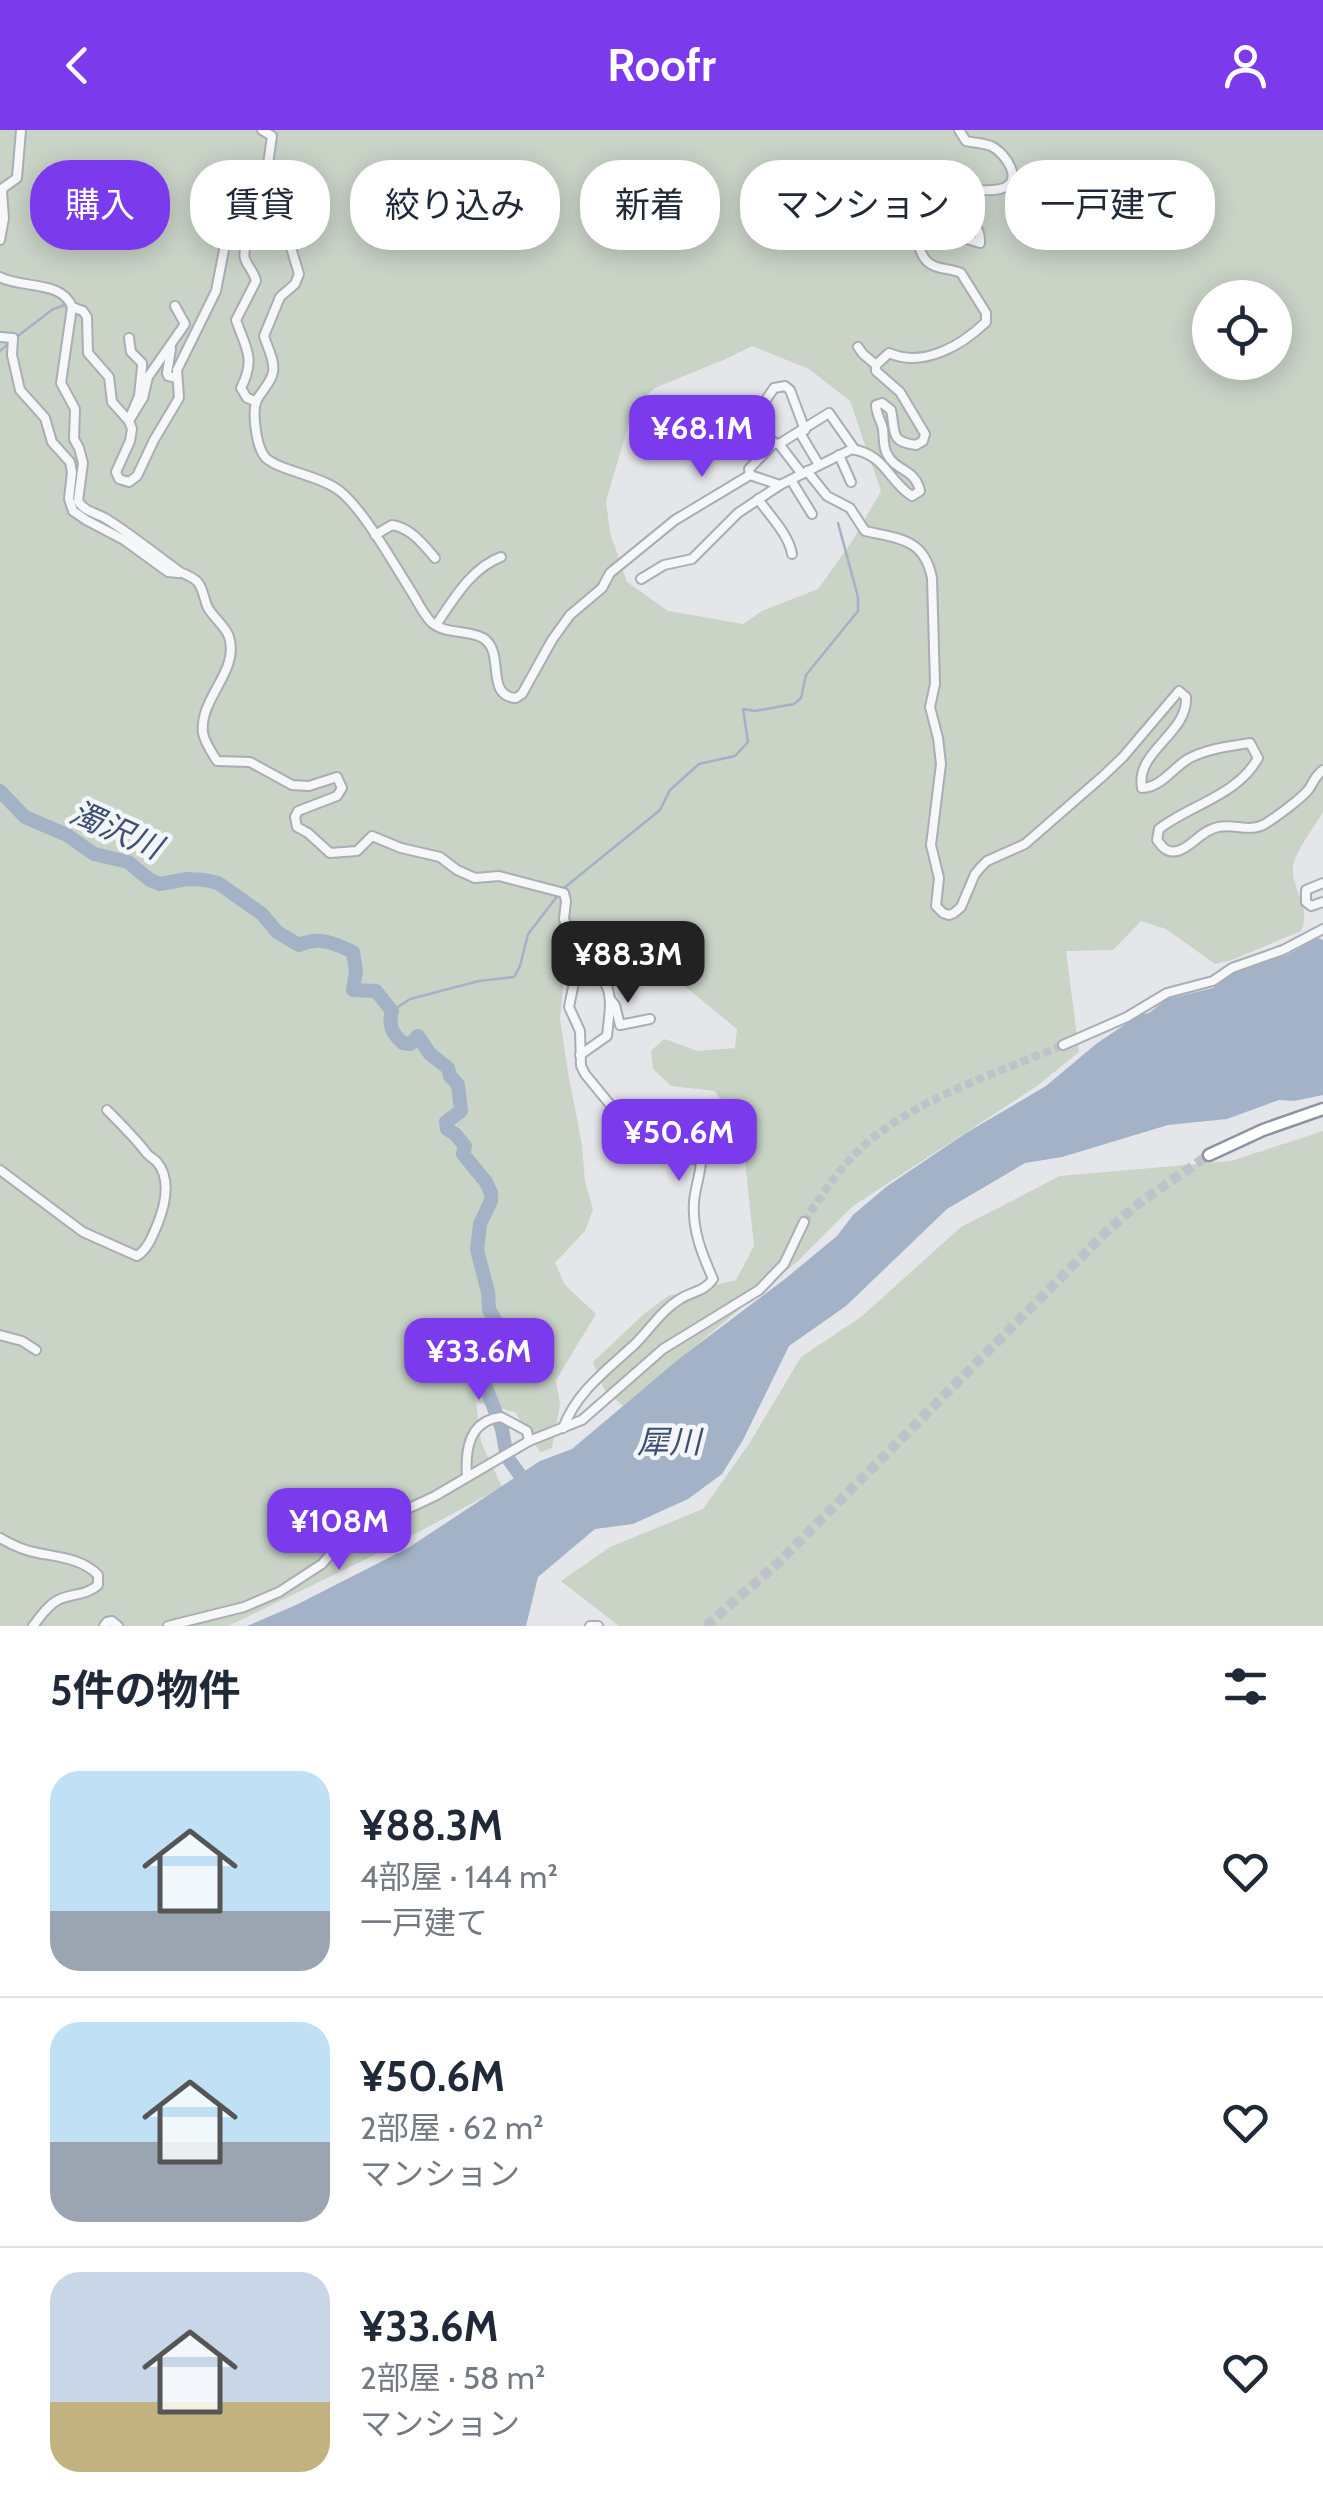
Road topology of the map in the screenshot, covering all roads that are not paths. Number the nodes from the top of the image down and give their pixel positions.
1 (22, 130) edge
2 (262, 130) edge
3 (959, 130) edge
4 (1, 187) edge
5 (0, 240) edge
6 (0, 277) edge
7 (175, 306) dead end
8 (72, 307) junction
9 (0, 337) edge
10 (129, 338) dead end
11 (171, 345) junction
12 (858, 346) dead end
13 (876, 365) junction
14 (176, 378) junction
15 (255, 401) junction
16 (129, 421) junction
17 (802, 432) junction
18 (776, 444) junction
19 (855, 450) junction
20 (838, 456) junction
21 (819, 465) junction
22 (805, 472) junction
23 (750, 475) junction
24 (791, 480) junction
25 (851, 482) dead end
26 (780, 485) junction
27 (762, 497) junction
28 (812, 514) dead end
29 (375, 536) junction
30 (792, 554) dead end
31 (501, 557) dead end
32 (434, 558) dead end
33 (180, 572) junction
34 (641, 579) dead end
35 (436, 625) junction
36 (1323, 770) edge
37 (1323, 883) edge
38 (1323, 902) edge
39 (1323, 929) edge
40 (577, 968) junction
41 (610, 998) junction
42 (650, 1020) dead end
43 (1063, 1045) tunnel mouth
44 (580, 1056) junction
45 (1323, 1109) edge
46 (107, 1110) dead end
47 (1208, 1154) tunnel mouth
48 (0, 1170) edge
49 (804, 1222) tunnel mouth
50 (0, 1335) edge
51 (36, 1350) dead end
52 (563, 1428) junction
53 (529, 1441) junction
54 (467, 1476) junction
55 (0, 1538) edge
56 (33, 1626) edge
57 (104, 1626) edge
58 (118, 1626) edge
59 (168, 1626) edge
60 (590, 1626) edge
61 (598, 1626) edge

1 - 4 street
2 - 15 street
3 - 13 street
4 - 5 street
6 - 8 street
7 - 11 street
8 - 16 street
8 - 33 street
9 - 33 street
10 - 16 street
11 - 14 street
11 - 16 street
12 - 13 street
13 - 19 street
14 - 15 street
14 - 16 street
15 - 29 street
17 - 18 street
17 - 18 street
17 - 19 street
17 - 21 street
18 - 22 street
18 - 23 street
19 - 20 street
20 - 21 street
20 - 25 street
21 - 22 street
22 - 24 street
22 - 36 street
23 - 26 street
23 - 27 street
23 - 35 street
24 - 26 street
24 - 28 street
26 - 27 street
27 - 30 street
27 - 34 street
29 - 32 street
29 - 35 street
31 - 35 street
33 - 40 street
37 - 38 street
39 - 43 street
40 - 41 street
40 - 44 street
41 - 42 street
41 - 44 street
44 - 52 street
45 - 47 highway
46 - 48 street
49 - 52 street
50 - 51 street
52 - 53 street
53 - 54 street
53 - 54 street
54 - 59 street
55 - 56 street
57 - 58 street
60 - 61 street

